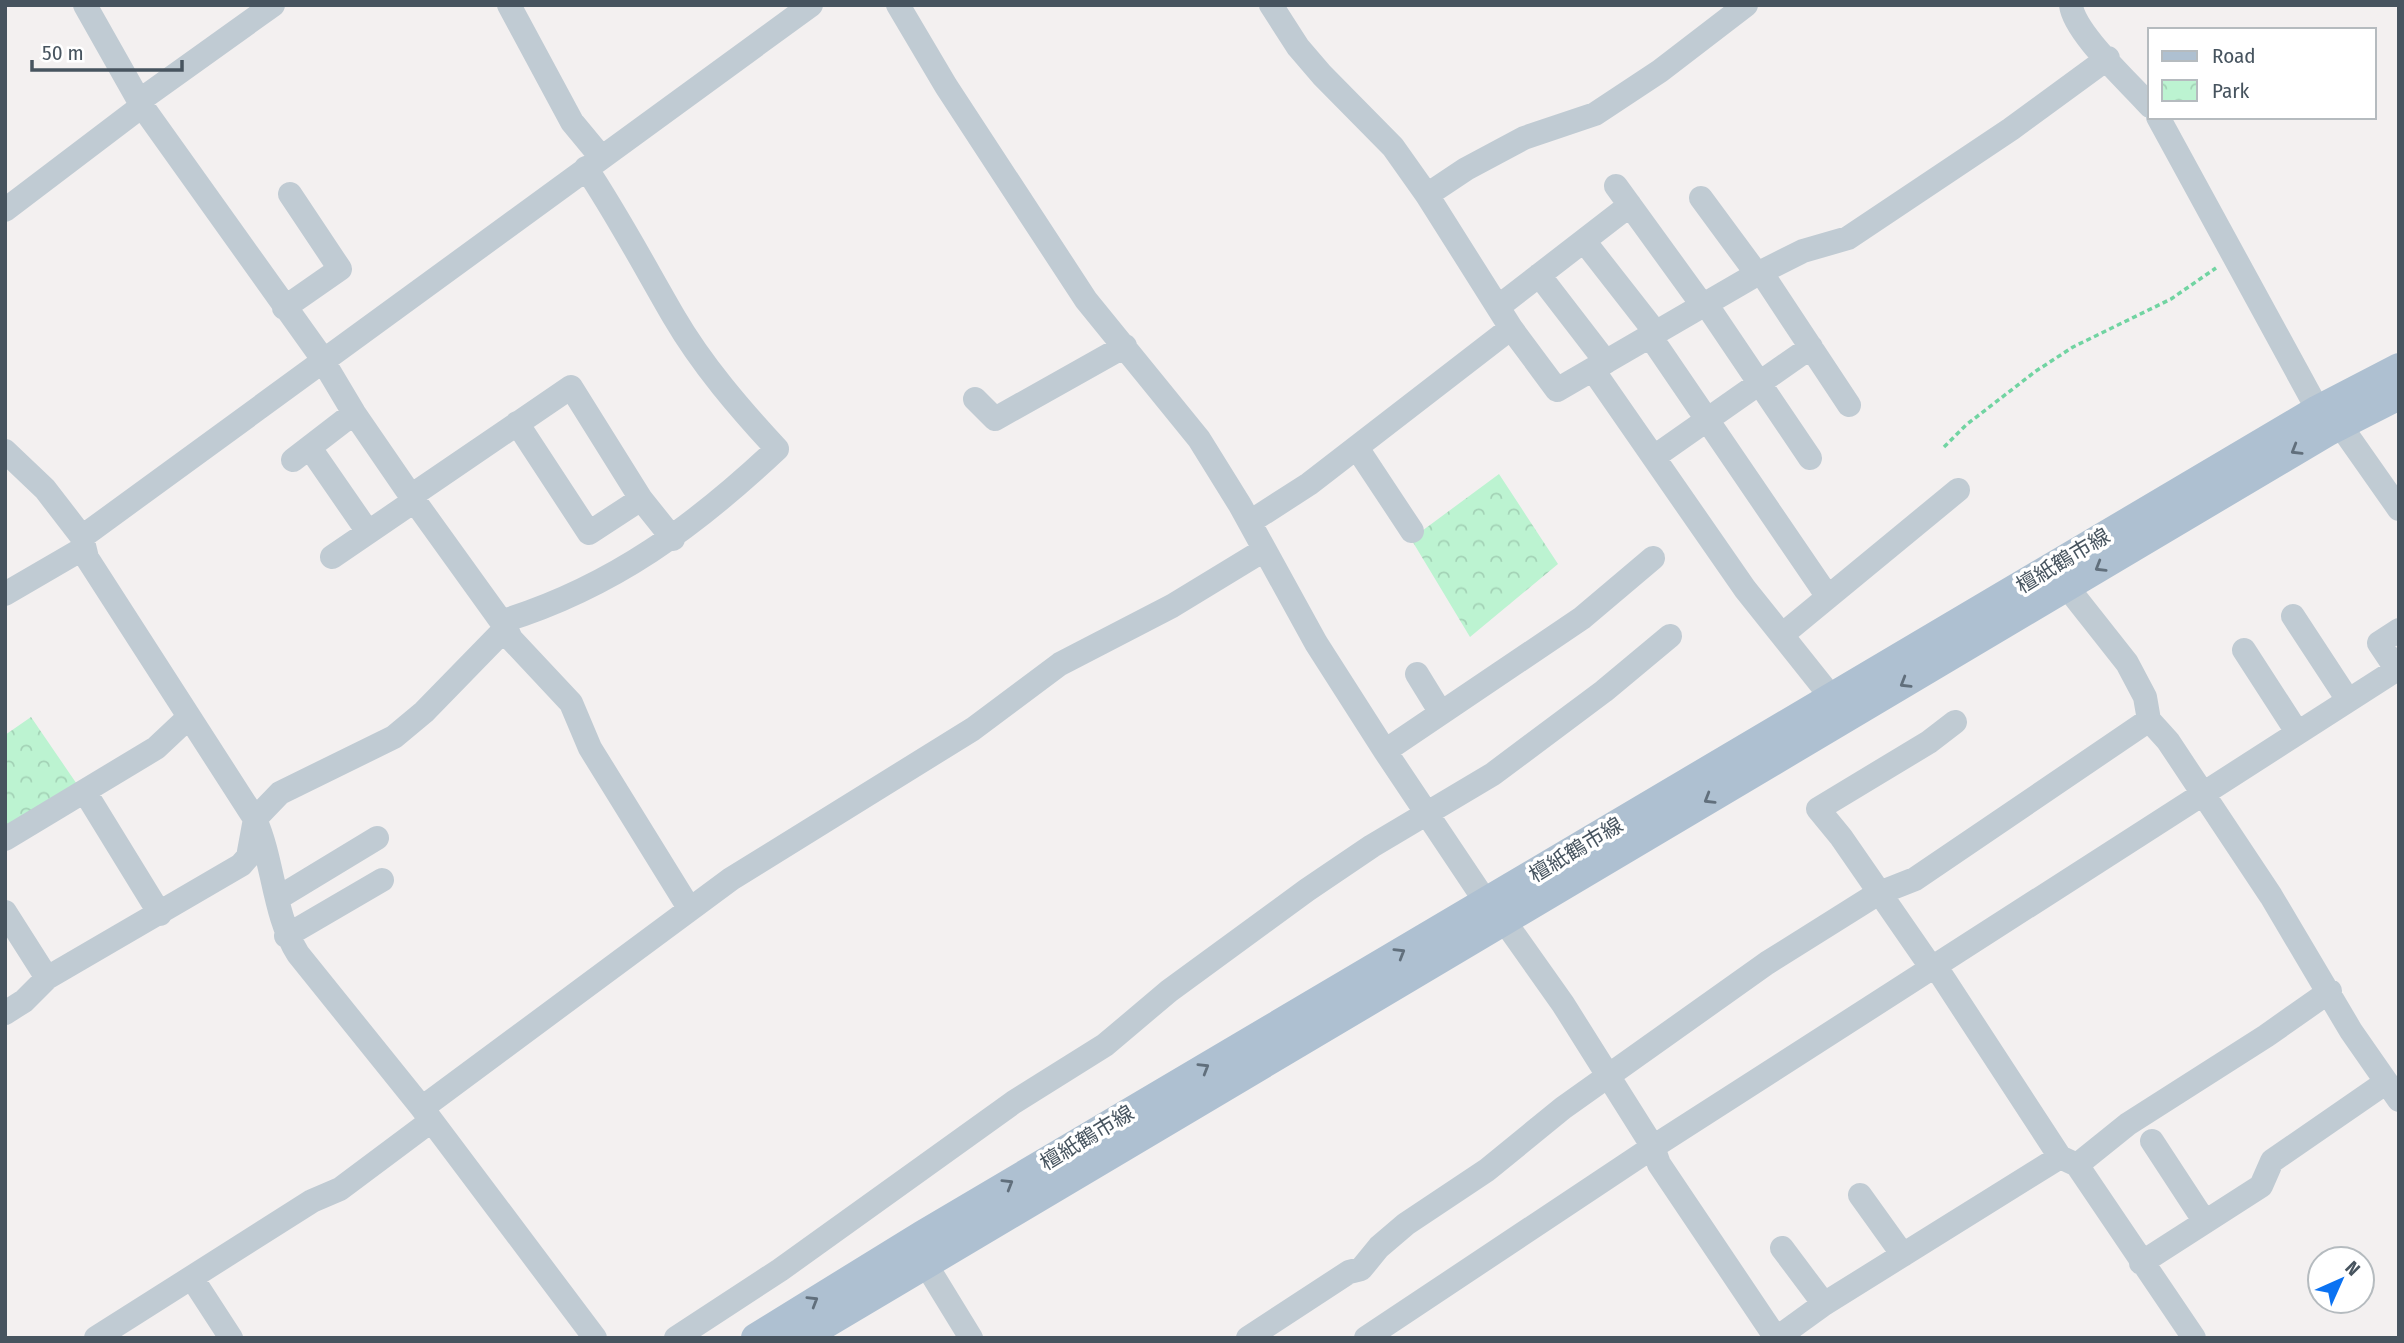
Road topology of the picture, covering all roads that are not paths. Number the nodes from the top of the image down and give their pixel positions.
1 (85, 5) edge
2 (273, 5) edge
3 (509, 5) edge
4 (811, 5) edge
5 (898, 5) edge
6 (1271, 5) edge
7 (1746, 5) edge
8 (2071, 5) edge
9 (2108, 58) junction
10 (140, 103) junction
11 (2148, 104) edge
12 (2159, 119) edge
13 (593, 163) junction
14 (290, 194) dead end
15 (1427, 195) junction
16 (1700, 198) dead end
17 (5, 210) edge
18 (1584, 241) junction
19 (1759, 273) junction
20 (1539, 275) junction
21 (1704, 305) junction
22 (284, 308) junction
23 (1504, 318) junction
24 (1653, 335) junction
25 (1125, 346) junction
26 (1811, 347) junction
27 (322, 359) junction
28 (1599, 366) junction
29 (2399, 368) edge
30 (1759, 384) junction
31 (2399, 395) edge
32 (975, 399) dead end
33 (1849, 405) dead end
34 (355, 413) junction
35 (2329, 417) junction
36 (1707, 420) junction
37 (517, 423) junction
38 (1357, 448) junction
39 (5, 451) edge
40 (1654, 457) junction
41 (1810, 458) dead end
42 (1958, 490) dead end
43 (412, 498) junction
44 (641, 499) junction
45 (2399, 509) edge
46 (1250, 522) junction
47 (1412, 531) dead end
48 (368, 532) junction
49 (673, 539) junction
50 (83, 542) junction
51 (1264, 551) junction
52 (332, 557) dead end
53 (1653, 558) dead end
54 (2067, 587) junction
55 (5, 594) edge
56 (1828, 597) junction
57 (2293, 616) dead end
58 (505, 624) junction
59 (2399, 630) edge
60 (1782, 635) junction
61 (1670, 636) dead end
62 (2244, 650) dead end
63 (2398, 669) edge
64 (1417, 674) dead end
65 (1832, 698) junction
66 (2348, 700) junction
67 (1441, 713) junction
68 (189, 717) junction
69 (2150, 720) junction
70 (1955, 722) dead end
71 (2297, 732) junction
72 (1385, 751) junction
73 (85, 792) junction
74 (2204, 796) junction
75 (1427, 817) junction
76 (255, 819) junction
77 (377, 838) dead end
78 (5, 839) edge
79 (382, 880) dead end
80 (1877, 894) junction
81 (278, 898) junction
82 (690, 908) junction
83 (5, 912) edge
84 (1496, 912) junction
85 (160, 914) junction
86 (286, 936) junction
87 (1934, 968) junction
88 (47, 978) junction
89 (2330, 991) junction
90 (5, 1013) edge
91 (1608, 1075) junction
92 (2392, 1091) edge
93 (427, 1115) junction
94 (2152, 1141) dead end
95 (1653, 1147) junction
96 (2069, 1161) junction
97 (1860, 1195) dead end
98 (2205, 1222) junction
99 (1782, 1248) dead end
100 (1903, 1255) junction
101 (925, 1263) junction
102 (2141, 1263) junction
103 (192, 1278) junction
104 (1824, 1304) junction
105 (1400, 1329) edge
106 (96, 1338) edge
107 (231, 1338) edge
108 (595, 1338) edge
109 (676, 1338) edge
110 (756, 1338) edge
111 (801, 1338) edge
112 (971, 1338) edge
113 (1248, 1338) edge
114 (1366, 1338) edge
115 (1777, 1338) edge
116 (2194, 1338) edge

1 - 10 street
2 - 10 street
3 - 13 street
4 - 13 street
5 - 25 street
6 - 15 street
7 - 15 street
8 - 9 street
9 - 11 street
9 - 19 street
10 - 17 street
10 - 22 street
12 - 35 street
13 - 27 street
13 - 49 street
14 - 22 street
15 - 23 street
16 - 19 street
18 - 20 street
18 - 21 street
18 - 24 street
19 - 21 street
19 - 26 street
20 - 23 street
20 - 28 street
21 - 24 street
21 - 30 street
22 - 27 street
23 - 28 street
23 - 38 street
24 - 28 street
24 - 36 street
25 - 32 street
25 - 46 street
26 - 30 street
26 - 33 street
27 - 34 street
27 - 50 street
28 - 40 street
29 - 35 main road, 檀紙鶴市線
30 - 36 street
30 - 41 street
31 - 35 main road, 檀紙鶴市線
34 - 43 street
34 - 48 street
35 - 45 street
35 -> 54 main road, 檀紙鶴市線
35 - 65 main road, 檀紙鶴市線
36 - 40 street
36 - 56 street
37 - 43 street
37 - 44 street
37 - 44 street
38 - 46 street
38 - 47 street
39 - 50 street
40 - 60 street
42 - 56 street
43 - 48 street
43 - 58 street
44 - 49 street
46 - 51 street
48 - 52 street
49 - 58 street
50 - 55 street
50 - 68 street
51 - 72 street
51 - 82 street
53 - 67 street
54 - 69 street
54 -> 84 main road, 檀紙鶴市線
56 - 60 street
57 - 66 street
58 - 76 street
58 - 82 street
59 - 63 street
60 - 65 street
61 - 75 street
62 - 71 street
63 - 66 street
64 - 67 street
65 - 84 main road, 檀紙鶴市線
66 - 71 street
67 - 72 street
68 - 73 street
68 - 76 street
69 - 74 street
69 - 80 street
70 - 80 street
71 - 74 street
72 - 75 street
73 - 78 street
73 - 85 street
74 - 87 street
74 - 89 street
75 - 84 street
75 - 109 street
76 - 81 street
76 - 85 street
77 - 81 street
79 - 86 street
80 - 87 street
80 - 91 street
81 - 86 street
82 - 93 street
83 - 88 street
84 - 91 street
84 - 101 main road, 檀紙鶴市線
110 -> 84 main road, 檀紙鶴市線
85 - 88 street
86 - 93 street
87 - 95 street
87 - 96 street
88 - 90 street
89 - 92 street
89 - 96 street
91 - 95 street
91 - 113 street
92 - 98 street
93 - 103 street
93 - 108 street
94 - 98 street
95 - 105 street
95 - 115 street
96 - 100 street
96 - 102 street
97 - 100 street
98 - 102 street
99 - 104 street
100 - 104 street
101 - 111 main road, 檀紙鶴市線
101 - 112 street
102 - 116 street
103 - 106 street
103 - 107 street
104 - 115 street
105 - 114 street

